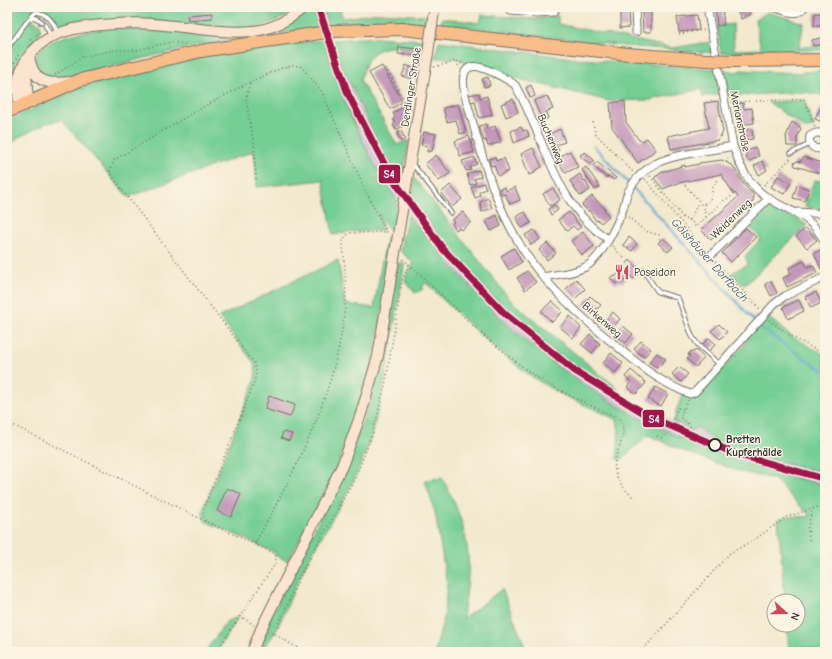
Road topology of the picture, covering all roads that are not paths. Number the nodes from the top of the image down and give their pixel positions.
1 (435, 7) edge
2 (511, 7) edge
3 (555, 7) edge
4 (635, 7) edge
5 (707, 7) edge
6 (774, 7) edge
7 (299, 9) edge
8 (803, 9) edge
9 (27, 20) junction
10 (636, 32) dead end
11 (54, 33) junction
12 (7, 48) edge
13 (29, 56) junction
14 (825, 60) edge
15 (463, 70) joint
16 (80, 80) junction
17 (24, 104) junction
18 (7, 112) edge
19 (825, 137) edge
20 (810, 144) junction
21 (825, 145) edge
22 (733, 146) junction
23 (791, 154) road end
24 (410, 168) junction
25 (768, 198) junction
26 (796, 211) junction
27 (451, 213) dead end
28 (825, 214) edge
29 (608, 240) junction
30 (825, 242) edge
31 (710, 256) road end
32 (643, 270) dead end
33 (543, 277) junction
34 (825, 277) edge
35 (720, 365) junction
36 (252, 652) edge

1 - 24 main road, Derdinger Straße, bridge
2 - 3 street
4 - 10 street
5 - 22 street, Merianstraße
6 - 8 street
7 - 11 main road
9 -> 11 lane
9 - 11 lane
9 - 12 lane
11 - 13 main road
13 - 16 main road
13 - 17 main road
14 - 16 main road, bridge
15 - 29 street, Buchenweg
15 - 33 street, Birkenweg
16 - 17 main road
17 - 18 main road
19 - 20 street
20 - 21 street
20 - 23 lane
22 - 25 street, Merianstraße
22 - 29 street
24 - 27 lane
24 - 36 main road, Derdinger Straße
25 - 26 street, Merianstraße
25 - 31 street, Weidenweg
26 - 28 street, Merianstraße
26 - 30 street, Merianstraße
29 - 33 street
32 - 35 lane
33 - 35 street, Birkenweg
34 - 35 street

